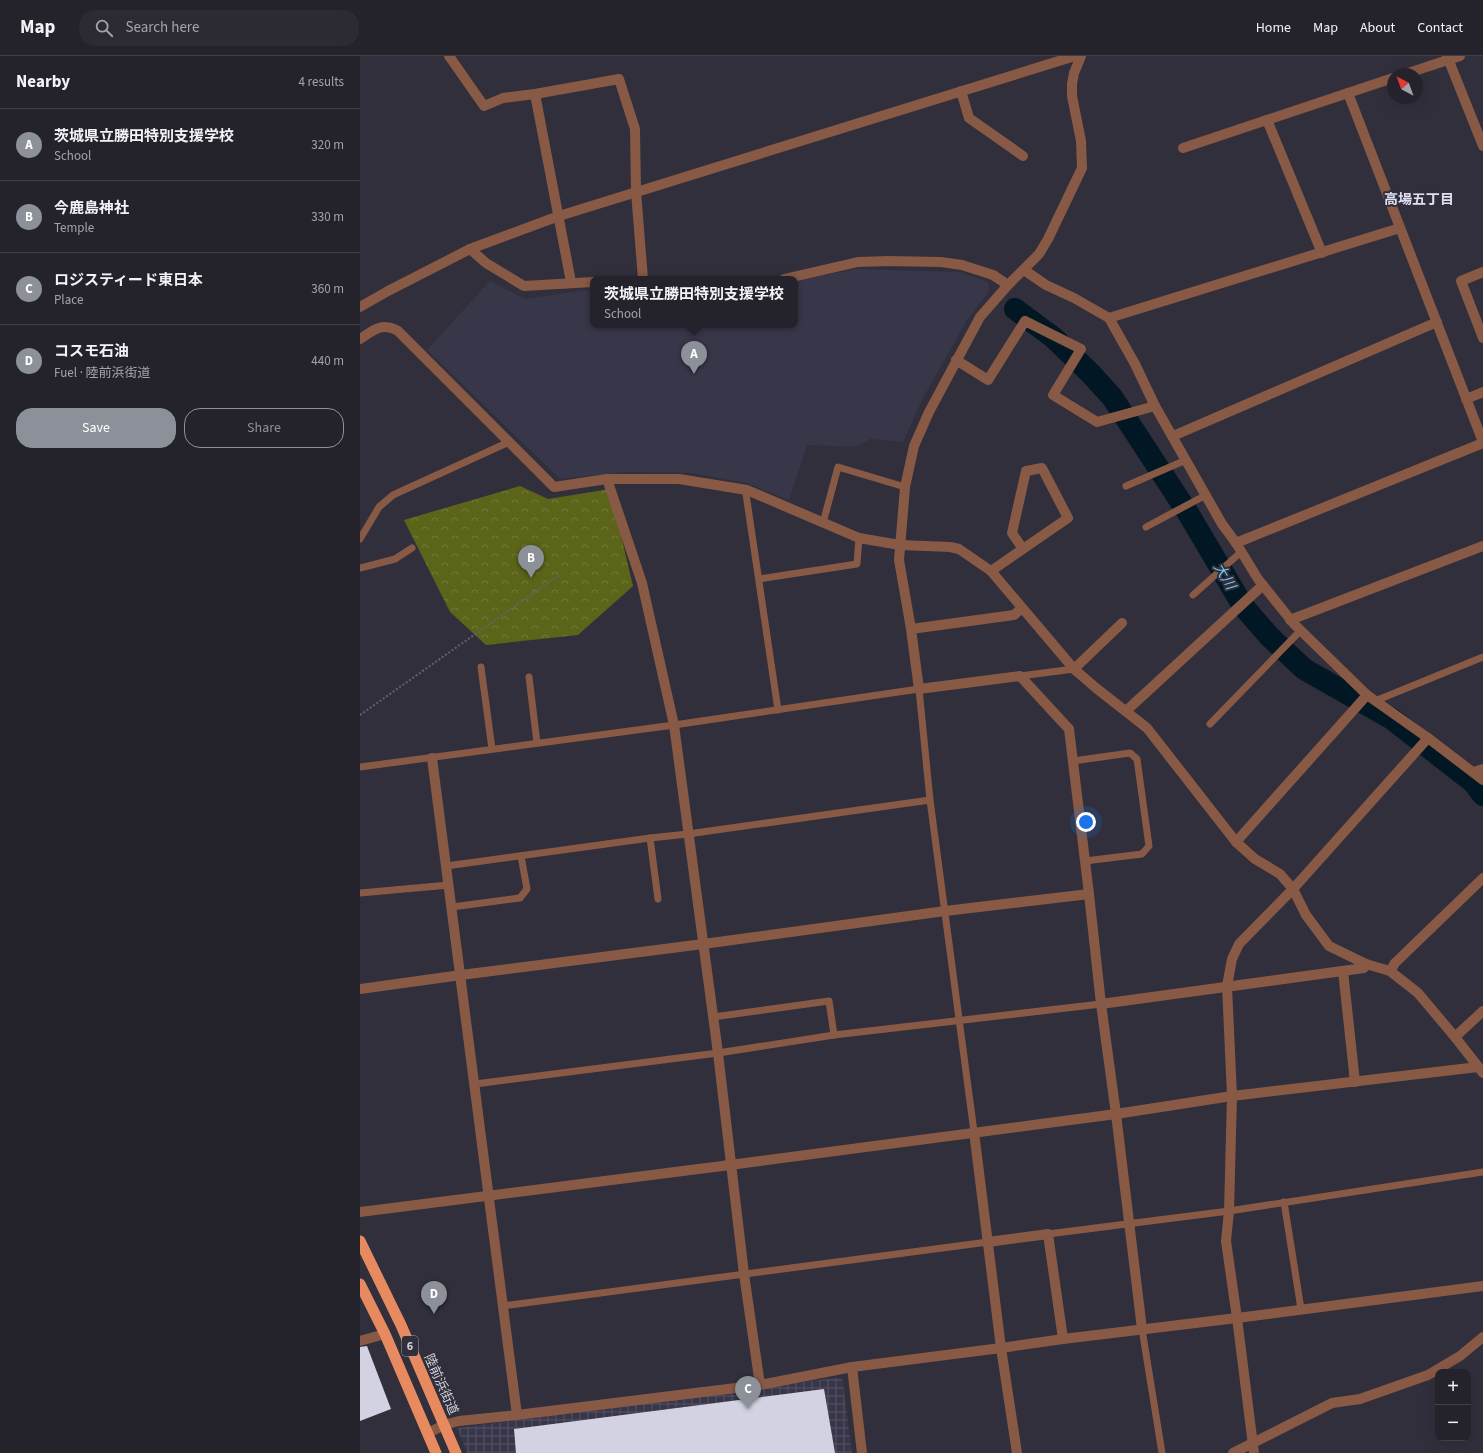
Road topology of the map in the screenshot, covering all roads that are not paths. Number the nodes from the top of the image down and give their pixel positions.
1 (449, 56) edge
2 (1075, 56) edge
3 (1081, 56) edge
4 (1460, 56) edge
5 (1448, 58) edge
6 (1421, 68) edge
7 (1387, 80) edge
8 (961, 91) junction
9 (1348, 93) junction
10 (535, 94) junction
11 (1267, 120) junction
12 (1483, 146) edge
13 (1183, 148) dead end
14 (1023, 156) dead end
15 (636, 192) junction
16 (559, 216) junction
17 (1400, 228) junction
18 (470, 249) junction
19 (1322, 253) junction
20 (1024, 270) junction
21 (1483, 272) edge
22 (643, 276) edge
23 (797, 276) edge
24 (571, 282) junction
25 (590, 282) edge
26 (1008, 285) junction
27 (360, 307) edge
28 (1109, 318) junction
29 (1437, 322) junction
30 (1483, 338) edge
31 (360, 339) edge
32 (956, 360) junction
33 (1483, 392) edge
34 (1466, 399) junction
35 (1155, 406) junction
36 (1173, 436) junction
37 (509, 442) junction
38 (1483, 442) edge
39 (1186, 460) junction
40 (607, 479) junction
41 (905, 486) junction
42 (1126, 486) dead end
43 (747, 490) junction
44 (1206, 495) junction
45 (823, 523) junction
46 (1146, 527) dead end
47 (859, 538) junction
48 (360, 539) edge
49 (900, 545) junction
50 (1483, 546) edge
51 (1239, 547) junction
52 (412, 548) dead end
53 (1023, 548) junction
54 (360, 568) edge
55 (991, 571) junction
56 (759, 579) junction
57 (1263, 585) junction
58 (1193, 595) dead end
59 (1022, 608) junction
60 (1290, 620) junction
61 (1122, 623) dead end
62 (911, 629) junction
63 (1300, 631) junction
64 (1483, 657) edge
65 (481, 666) dead end
66 (1074, 669) junction
67 (1020, 676) junction
68 (529, 677) dead end
69 (918, 689) junction
70 (1371, 698) junction
71 (778, 710) junction
72 (1126, 711) junction
73 (1210, 724) dead end
74 (674, 725) junction
75 (1428, 738) junction
76 (537, 743) junction
77 (492, 748) junction
78 (432, 758) junction
79 (1073, 761) junction
80 (360, 767) edge
81 (1479, 770) edge
82 (1483, 780) edge
83 (930, 800) junction
84 (688, 834) junction
85 (650, 838) junction
86 (1236, 842) junction
87 (520, 856) junction
88 (1085, 861) junction
89 (446, 866) junction
90 (1483, 878) edge
91 (449, 885) junction
92 (1293, 889) junction
93 (360, 894) edge
94 (1089, 894) junction
95 (658, 899) dead end
96 (452, 907) junction
97 (945, 911) junction
98 (703, 944) junction
99 (1366, 964) junction
100 (1343, 971) junction
101 (1390, 971) junction
102 (461, 974) junction
103 (1227, 986) junction
104 (360, 989) edge
105 (1101, 1004) junction
106 (1483, 1011) edge
107 (713, 1017) junction
108 (960, 1020) junction
109 (834, 1035) junction
110 (1455, 1037) junction
111 (718, 1053) junction
112 (1481, 1070) edge
113 (1355, 1082) junction
114 (475, 1084) junction
115 (1232, 1096) junction
116 (1116, 1114) junction
117 (974, 1132) junction
118 (730, 1165) junction
119 (1483, 1172) edge
120 (489, 1195) junction
121 (1284, 1202) junction
122 (1229, 1211) junction
123 (360, 1212) edge
124 (1129, 1224) junction
125 (1048, 1234) junction
126 (360, 1241) edge
127 (988, 1242) junction
128 (744, 1274) junction
129 (360, 1284) edge
130 (1483, 1286) edge
131 (502, 1306) junction
132 (1301, 1309) junction
133 (1237, 1318) junction
134 (1142, 1329) junction
135 (384, 1334) junction
136 (1483, 1337) edge
137 (1063, 1339) junction
138 (360, 1341) edge
139 (1001, 1348) junction
140 (852, 1368) junction
141 (760, 1384) junction
142 (517, 1415) junction
143 (444, 1425) junction
144 (428, 1433) junction
145 (1253, 1448) edge
146 (436, 1453) edge
147 (456, 1453) edge
148 (862, 1453) edge
149 (1017, 1453) edge
150 (1162, 1453) edge
151 (1233, 1453) edge

1 - 10 street
2 - 8 street
3 - 20 street
4 - 5 street
5 - 6 street
5 - 12 street
7 - 9 street
8 - 14 street
8 - 15 street
9 - 11 street
9 - 17 street
10 - 15 street
10 - 16 street
11 - 13 street
11 - 19 street
15 - 16 street
15 - 22 street
16 - 18 street
16 - 24 street
17 - 19 street
17 - 29 street
18 - 24 street
18 - 27 street
19 - 28 street
20 - 26 street
20 - 28 street
21 - 30 street
23 - 26 street
24 - 25 street
26 - 32 street
28 - 35 street
29 - 34 street
29 - 36 street
31 - 37 street
32 - 35 street
32 - 41 street
33 - 34 street
34 - 38 street
35 - 36 street
36 - 39 street
37 - 40 street
37 - 48 lane
38 - 51 street
39 - 42 lane
39 - 44 street
40 - 43 street
40 - 74 street
41 - 45 lane
41 - 49 street
43 - 45 street
43 - 56 lane
44 - 46 lane
44 - 51 street
45 - 47 street
47 - 49 street
47 - 56 lane
49 - 55 street
49 - 62 street
50 - 60 street
51 - 57 street
51 - 58 lane
52 - 54 lane
53 - 53 street
53 - 55 street
55 - 59 street
56 - 71 lane
57 - 60 street
57 - 72 street
59 - 62 street
59 - 66 street
60 - 63 street
61 - 66 street
62 - 69 street
63 - 70 street
63 - 73 lane
64 - 70 lane
65 - 77 lane
66 - 67 lane
66 - 72 street
67 - 69 street
67 - 79 street
68 - 76 lane
69 - 71 lane
69 - 83 lane
70 - 75 street
70 - 86 street
71 - 74 lane
72 - 86 street
74 - 76 lane
74 - 84 street
75 - 81 street
75 - 92 street
76 - 77 lane
77 - 78 lane
78 - 80 lane
78 - 89 street
79 - 88 street
79 - 88 lane
81 - 82 street
83 - 84 lane
83 - 97 lane
84 - 85 lane
84 - 98 street
85 - 87 lane
85 - 95 lane
86 - 92 street
87 - 89 lane
87 - 96 lane
88 - 94 street
89 - 91 street
90 - 101 street
91 - 93 lane
91 - 96 street
92 - 99 street
92 - 103 street
94 - 97 street
94 - 105 street
96 - 102 street
97 - 98 street
97 - 108 lane
98 - 102 street
98 - 107 street
99 - 100 street
99 - 101 street
100 - 103 street
100 - 113 street
101 - 110 street
102 - 104 street
102 - 114 street
103 - 105 street
103 - 115 street
105 - 108 lane
105 - 116 street
106 - 110 street
107 - 109 lane
107 - 111 street
108 - 109 lane
108 - 117 lane
109 - 111 lane
110 - 112 street
111 - 114 lane
111 - 118 street
112 - 113 street
113 - 115 street
114 - 120 street
115 - 116 street
115 - 122 street
116 - 117 street
116 - 124 street
117 - 118 street
117 - 127 street
118 - 120 street
118 - 128 street
119 - 121 lane
120 - 123 street
120 - 131 street
121 - 122 lane
121 - 132 lane
122 - 124 lane
122 - 133 street
124 - 125 lane
124 - 134 street
125 - 127 street
125 - 137 street
126 - 143 highway, 陸前浜街道 / 6
127 - 128 lane
127 - 139 street
128 - 131 lane
128 - 141 street
129 - 135 highway, 6
130 - 132 street
131 - 142 street
132 - 133 street
133 - 134 street
133 - 145 street
134 - 137 street
134 - 150 lane
135 - 138 street
135 - 144 highway, 6
136 - 145 street
137 - 139 street
139 - 140 street
139 - 149 street
140 - 141 street
140 - 148 street
141 - 142 street
142 - 143 street
143 - 144 street
143 - 147 highway, 陸前浜街道 / 6
144 - 146 highway, 6
145 - 151 street

